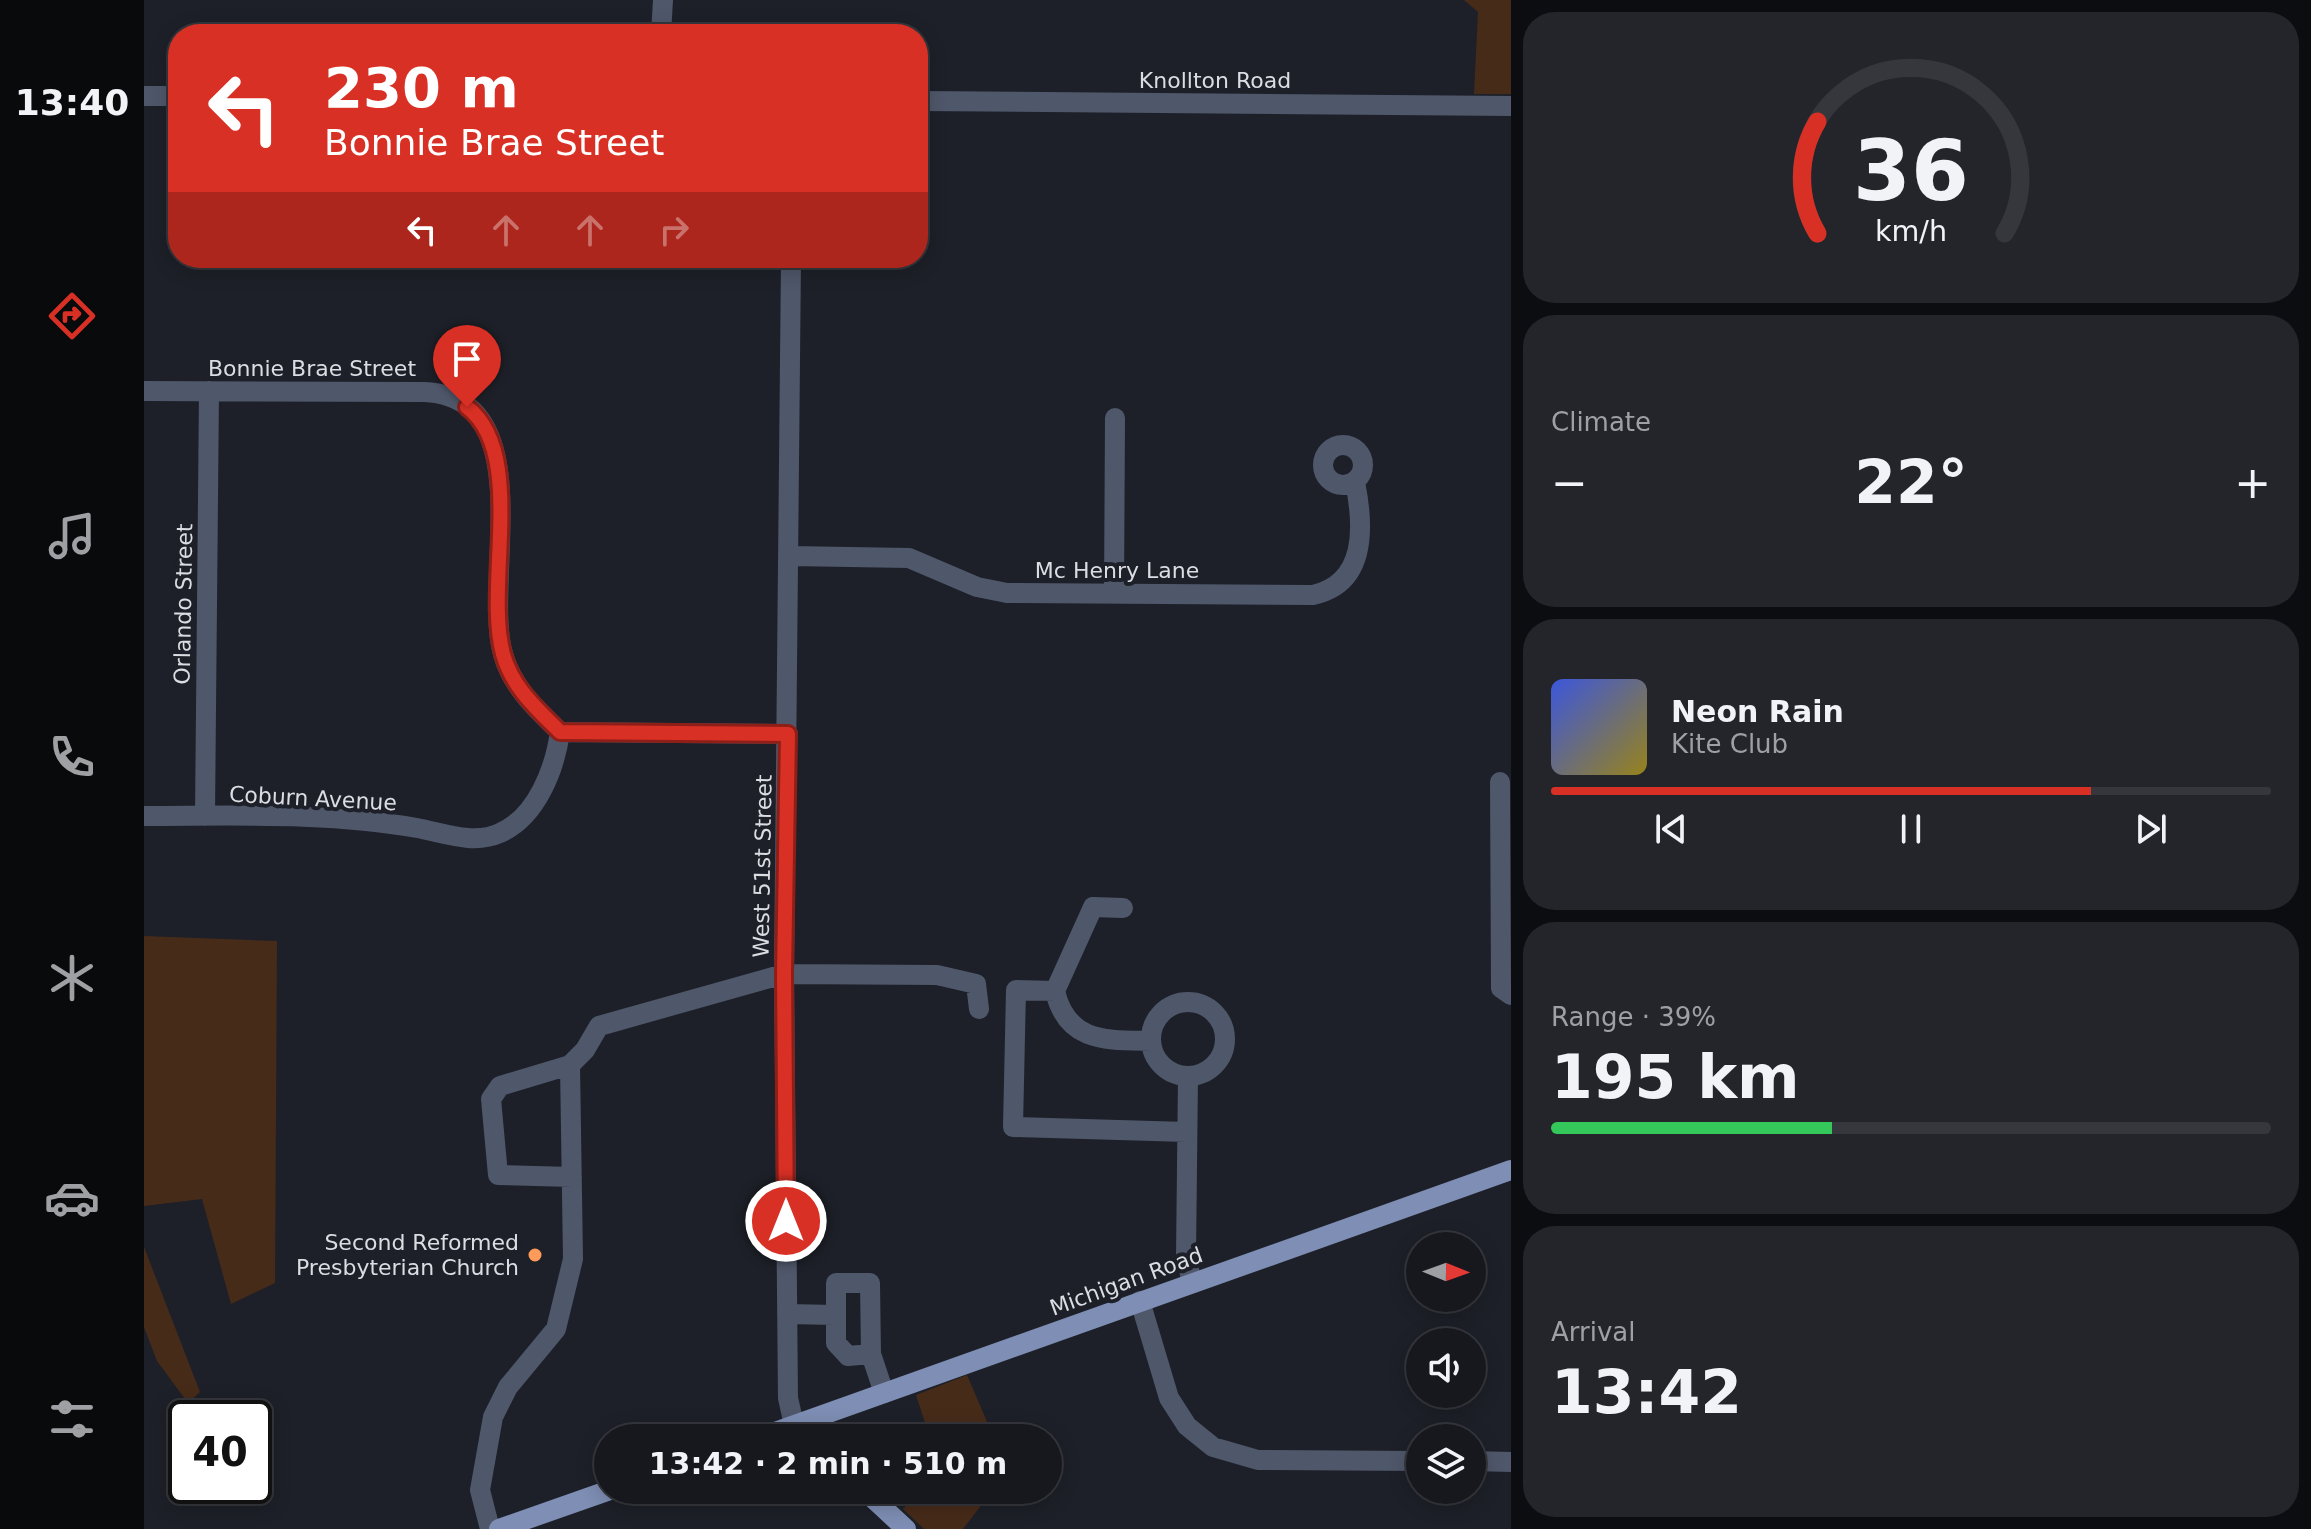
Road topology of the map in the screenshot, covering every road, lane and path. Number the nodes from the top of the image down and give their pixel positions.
1 (663, 0) edge
2 (662, 24) edge
3 (144, 96) edge
4 (168, 96) edge
5 (928, 101) edge
6 (1511, 106) edge
7 (791, 268) edge
8 (144, 391) edge
9 (209, 391) junction
10 (1115, 418) dead end
11 (1355, 482) dead end
12 (790, 556) junction
13 (1114, 593) junction
14 (560, 732) junction
15 (788, 734) junction
16 (1500, 782) dead end
17 (144, 816) edge
18 (205, 816) junction
19 (1123, 908) dead end
20 (784, 974) junction
21 (1055, 991) junction
22 (1511, 995) edge
23 (979, 1009) dead end
24 (1151, 1041) junction
25 (570, 1065) junction
26 (1188, 1077) junction
27 (1187, 1132) junction
28 (1511, 1170) edge
29 (572, 1177) junction
30 (1192, 1283) junction
31 (1140, 1301) junction
32 (787, 1314) junction
33 (835, 1315) junction
34 (871, 1354) junction
35 (884, 1393) junction
36 (798, 1424) edge
37 (818, 1424) edge
38 (1406, 1461) edge
39 (1486, 1461) edge
40 (1511, 1462) edge
41 (594, 1496) edge
42 (879, 1504) edge
43 (490, 1529) edge
44 (499, 1529) edge
45 (906, 1529) edge

1 - 2 street
3 - 4 street
5 - 6 street, Knollton Road
7 - 12 street, West 51st Street
8 - 9 street, Bonnie Brae Street
9 - 14 street, Bonnie Brae Street
9 - 18 street, Orlando Street
10 - 13 street
11 - 13 street, Mc Henry Lane
12 - 13 street, Mc Henry Lane
12 - 15 street, West 51st Street
14 - 15 street
14 - 18 street, Coburn Avenue
15 - 20 street, West 51st Street
16 - 22 street
17 - 18 street, Coburn Avenue
19 - 21 street
20 - 23 street
20 - 25 street
20 - 32 street, West 51st Street
21 - 24 street
21 - 27 street
24 - 26 street
24 - 26 street
25 - 29 street
25 - 29 street
26 - 27 street
27 - 30 street
28 - 30 main road, Michigan Road
29 - 43 street
30 - 31 main road, Michigan Road
31 - 35 main road, Michigan Road
31 - 38 street
32 - 33 street
32 - 36 street, West 51st Street
33 - 34 street
33 - 34 street
34 - 35 street
35 - 37 main road, Michigan Road
39 - 40 street
41 - 44 main road
42 - 45 main road

